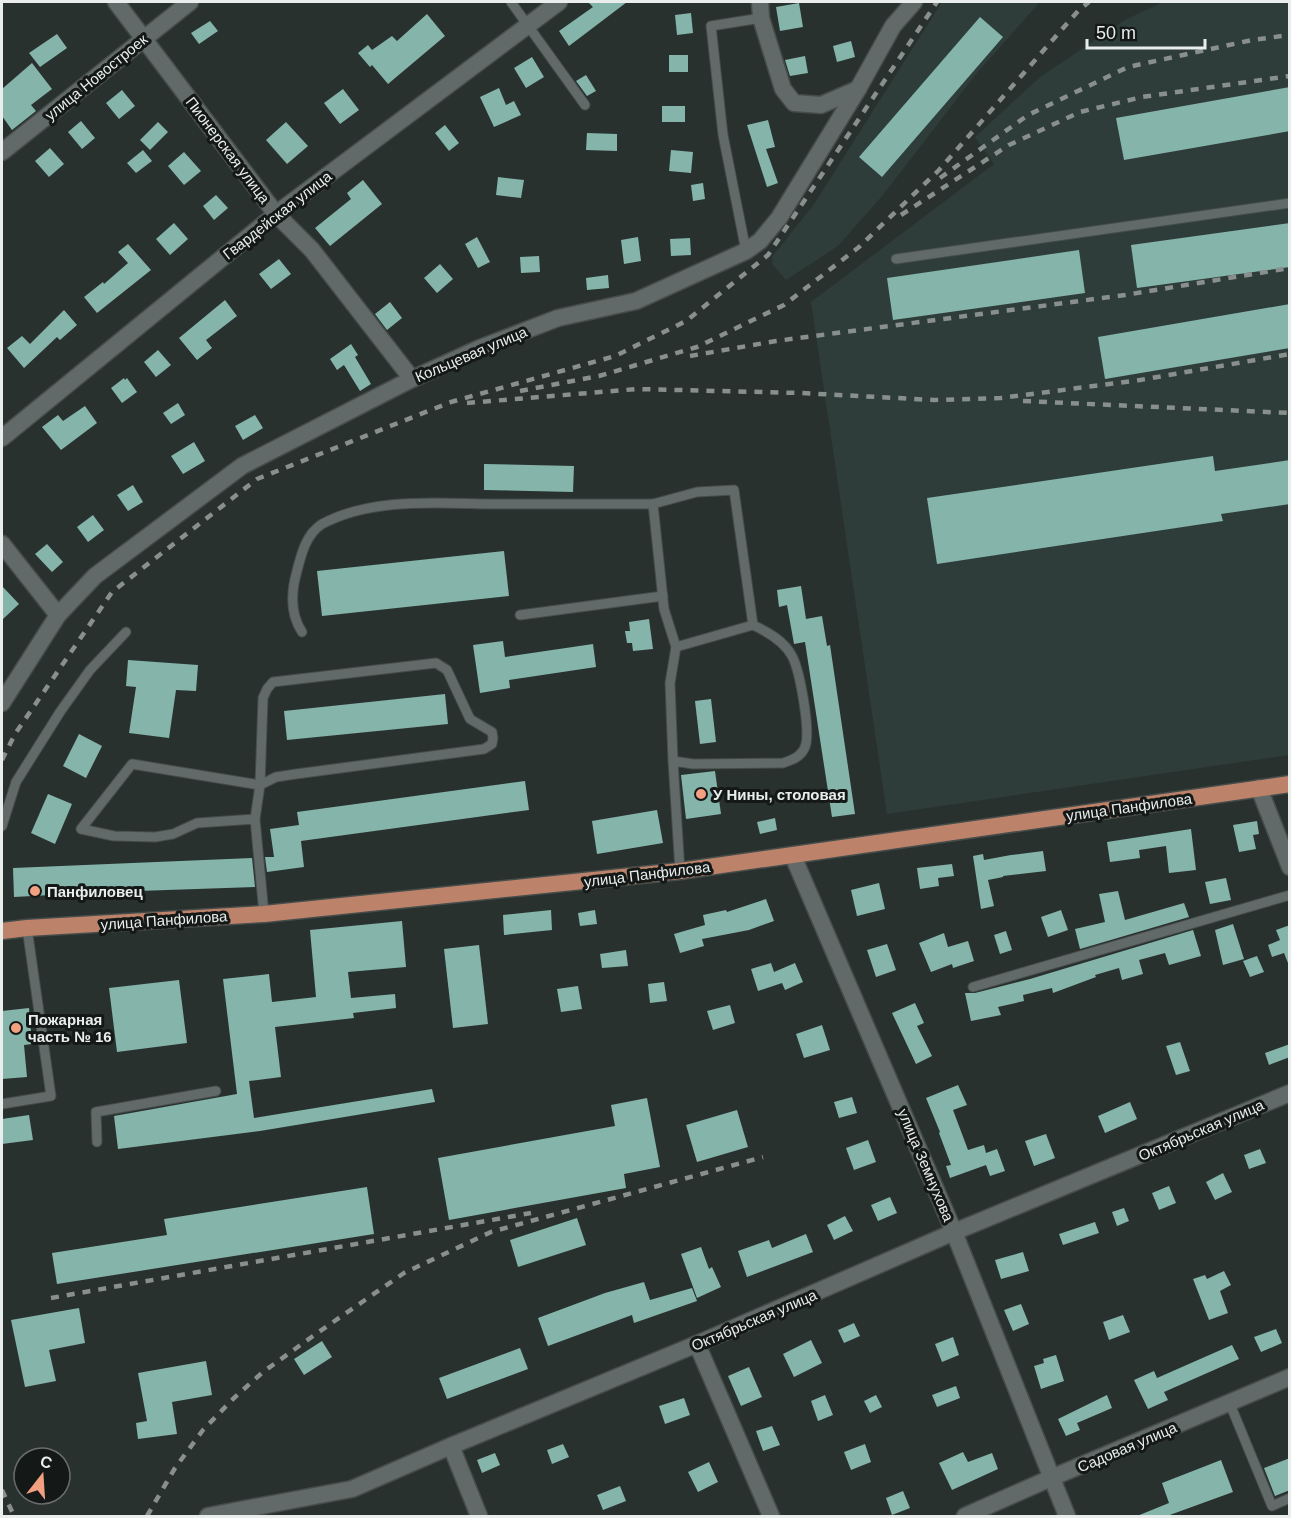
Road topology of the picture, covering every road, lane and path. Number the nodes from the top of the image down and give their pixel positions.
1 (116, 2) edge
2 (190, 2) edge
3 (511, 2) edge
4 (559, 2) edge
5 (914, 2) edge
6 (760, 10) edge
7 (528, 25) junction
8 (143, 39) junction
9 (858, 89) junction
10 (585, 105) dead end
11 (2, 152) edge
12 (1290, 203) edge
13 (276, 214) junction
14 (746, 250) junction
15 (896, 259) dead end
16 (412, 379) junction
17 (2, 438) edge
18 (653, 504) junction
19 (2, 544) edge
20 (663, 596) junction
21 (58, 615) junction
22 (520, 615) dead end
23 (753, 625) junction
24 (126, 632) dead end
25 (302, 632) dead end
26 (676, 647) junction
27 (2, 703) edge
28 (673, 761) junction
29 (1290, 784) edge
30 (260, 785) junction
31 (1259, 788) junction
32 (255, 819) junction
33 (2, 826) edge
34 (793, 856) junction
35 (1290, 867) edge
36 (680, 871) junction
37 (1290, 895) edge
38 (264, 914) junction
39 (27, 928) junction
40 (2, 931) edge
41 (973, 987) dead end
42 (216, 1091) dead end
43 (1290, 1093) edge
44 (2, 1104) edge
45 (97, 1142) dead end
46 (954, 1232) junction
47 (697, 1344) junction
48 (1290, 1377) edge
49 (1230, 1404) junction
50 (451, 1446) junction
51 (1051, 1478) junction
52 (1290, 1498) edge
53 (208, 1516) edge
54 (479, 1516) edge
55 (771, 1516) edge
56 (965, 1516) edge
57 (1067, 1516) edge

1 - 8 street, Пионерская улица
2 - 8 street, улица Новостроек
3 - 7 lane
4 - 7 street, Гвардейская улица
5 - 9 street, Кольцевая улица
6 - 9 street
6 - 14 lane
7 - 10 lane
7 - 13 street, Гвардейская улица
8 - 11 street, улица Новостроек
8 - 13 street, Пионерская улица
9 - 14 street, Кольцевая улица
12 - 15 lane
13 - 16 street, Пионерская улица
13 - 17 street, Гвардейская улица
14 - 16 street, Кольцевая улица
16 - 21 street, Кольцевая улица
18 - 20 lane
18 - 23 lane
18 - 25 lane
19 - 21 street
20 - 22 lane
20 - 26 lane
21 - 27 street, Кольцевая улица
23 - 26 lane
23 - 28 lane
24 - 33 lane
26 - 28 lane
28 - 36 lane
29 - 31 main road, улица Панфилова
30 - 30 lane
30 - 32 lane
30 - 32 lane
31 - 34 main road, улица Панфилова
31 - 35 street
32 - 38 lane
34 - 36 main road, улица Панфилова
34 - 46 street, улица Земнухова
36 - 38 main road, улица Панфилова
37 - 41 lane
38 - 39 main road, улица Панфилова
39 - 40 main road, улица Панфилова
39 - 44 lane
42 - 45 lane
43 - 46 street, Октябрьская улица
46 - 47 street, Октябрьская улица
46 - 51 street, улица Земнухова
47 - 50 street, Октябрьская улица
47 - 55 street
48 - 49 street, Садовая улица
49 - 51 street, Садовая улица
49 - 52 lane
50 - 53 street, Октябрьская улица
50 - 54 street
51 - 56 street, Садовая улица
51 - 57 street, улица Земнухова

